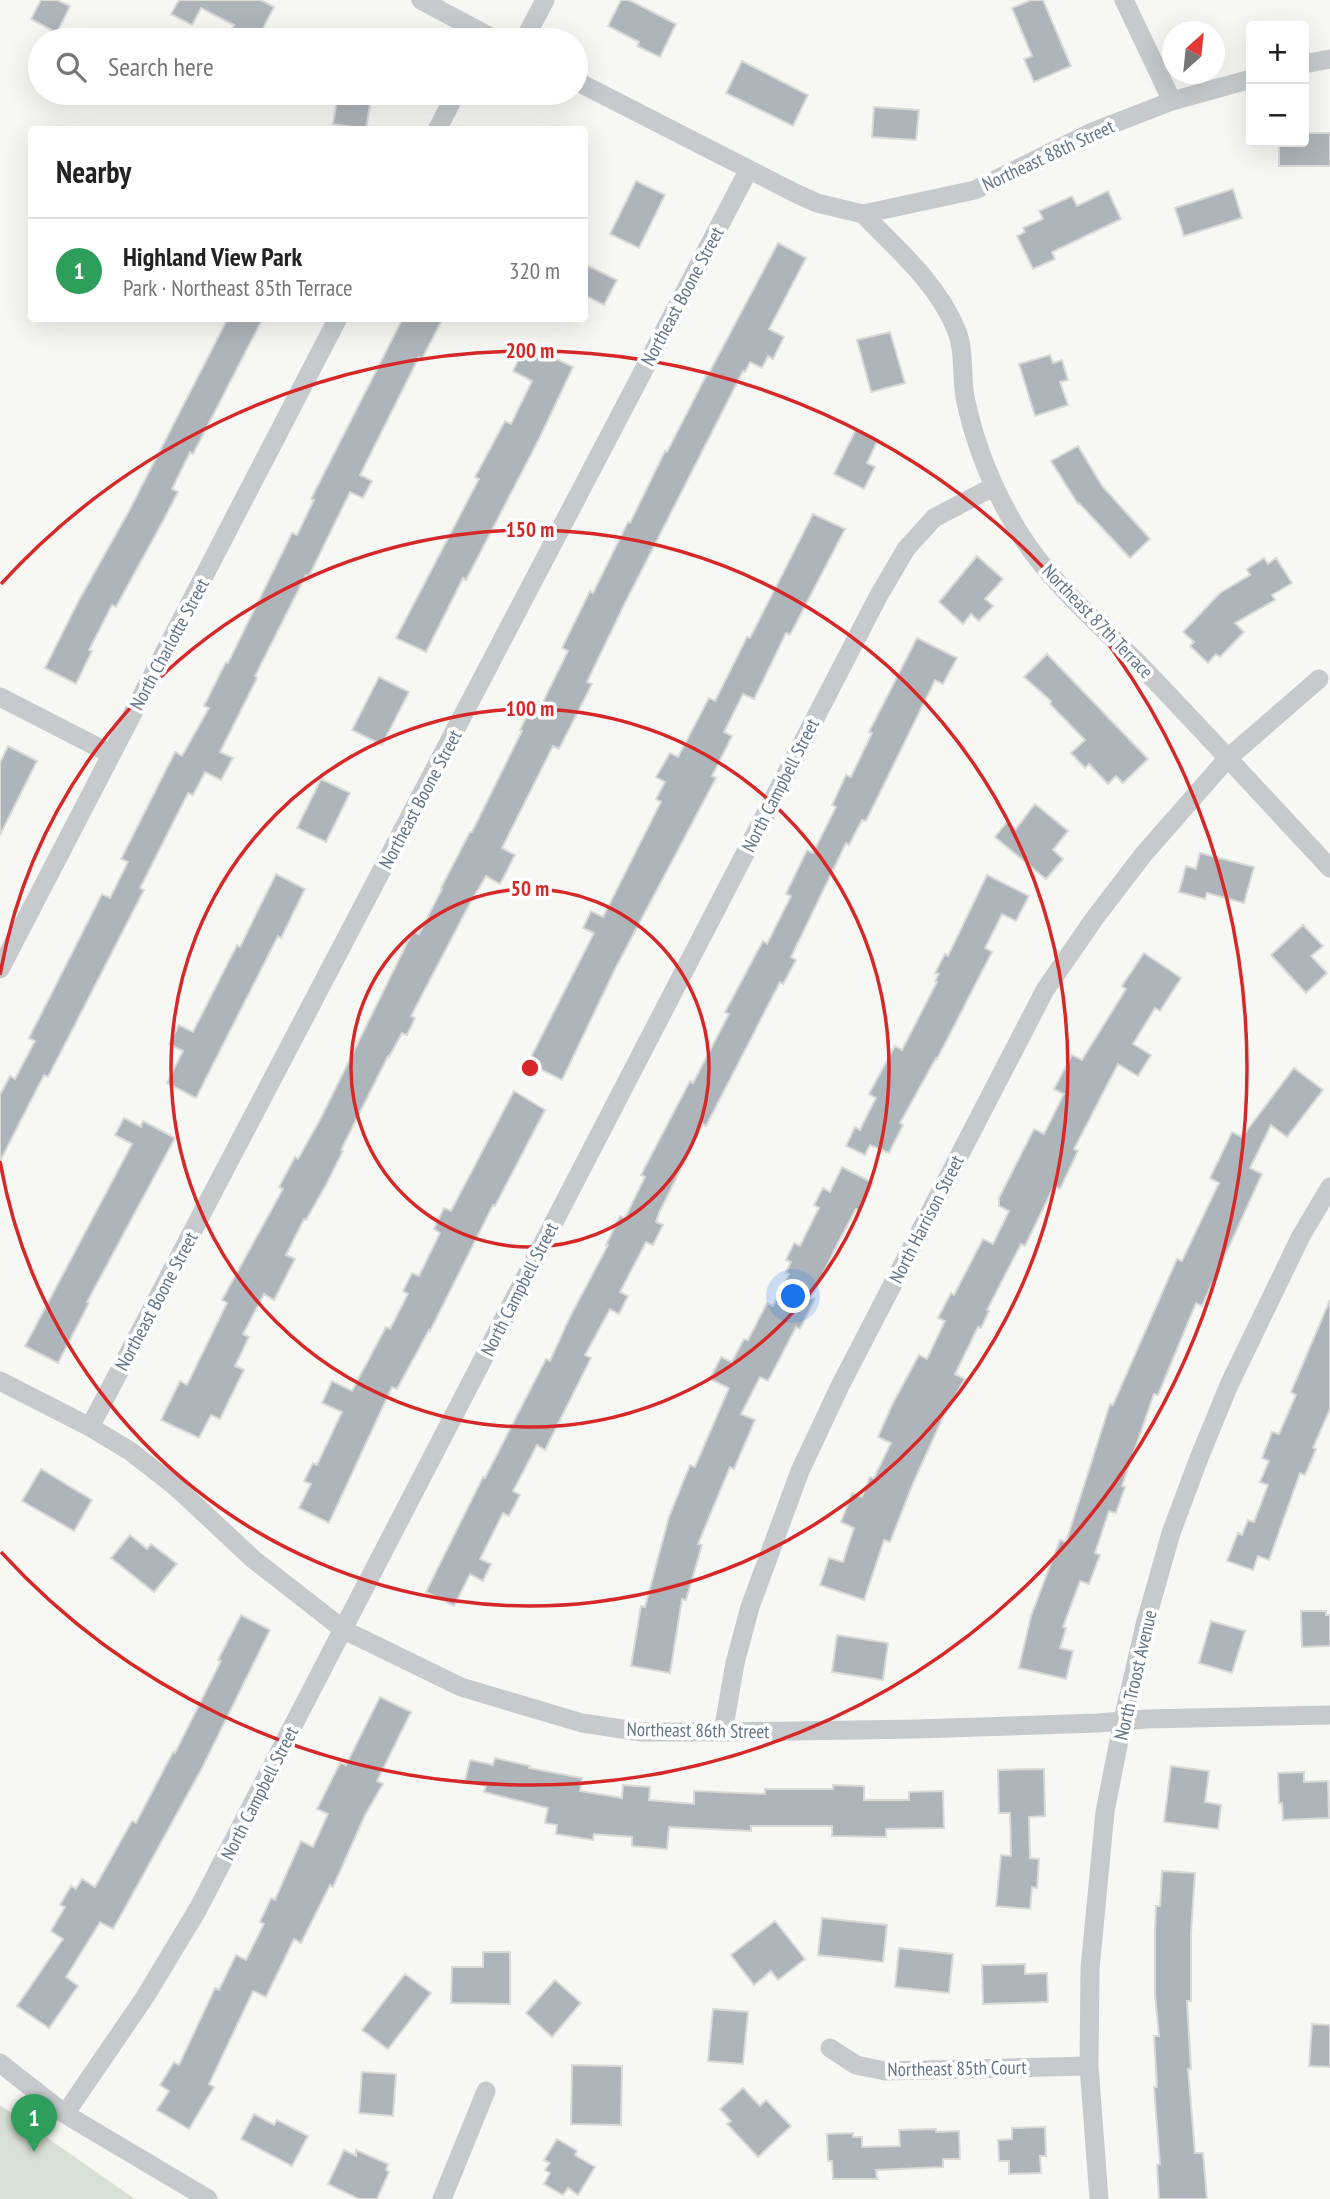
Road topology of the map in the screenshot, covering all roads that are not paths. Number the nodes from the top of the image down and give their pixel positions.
1 (421, 0) edge
2 (545, 0) edge
3 (1124, 0) edge
4 (471, 28) edge
5 (530, 28) edge
6 (1330, 59) edge
7 (1309, 63) edge
8 (1246, 80) edge
9 (588, 87) edge
10 (1172, 101) junction
11 (450, 105) edge
12 (439, 126) edge
13 (748, 170) junction
14 (863, 214) junction
15 (336, 322) edge
16 (993, 486) junction
17 (1319, 679) dead end
18 (0, 697) edge
19 (111, 754) junction
20 (1228, 758) junction
21 (1330, 868) edge
22 (0, 969) edge
23 (1330, 1186) edge
24 (0, 1381) edge
25 (90, 1427) junction
26 (344, 1630) junction
27 (1330, 1715) edge
28 (1123, 1720) junction
29 (723, 1732) junction
30 (830, 2048) dead end
31 (0, 2063) edge
32 (1089, 2066) junction
33 (486, 2091) dead end
34 (65, 2114) junction
35 (208, 2199) edge
36 (442, 2199) edge
37 (1099, 2199) edge

1 - 4 street
2 - 5 street
3 - 10 street
6 - 7 street
8 - 10 street, Northeast 88th Street
9 - 13 street, Northeast 88th Street
10 - 14 street, Northeast 88th Street
11 - 12 street
13 - 14 street, Northeast 88th Street
13 - 25 street, Northeast Boone Street
14 - 16 street, Northeast 87th Terrace
15 - 19 street, North Charlotte Street
16 - 20 street, Northeast 87th Terrace
16 - 26 street, North Campbell Street
17 - 20 street
18 - 19 street
19 - 22 street, North Charlotte Street
20 - 21 street, Northeast 87th Terrace
20 - 29 street, North Harrison Street
23 - 28 street, North Troost Avenue
24 - 25 street, Northeast 86th Street
25 - 26 street, Northeast 86th Street
26 - 29 street, Northeast 86th Street
26 - 34 street, North Campbell Street
27 - 28 street, Northeast 86th Street
28 - 29 street, Northeast 86th Street
28 - 32 street, North Troost Avenue
30 - 32 street, Northeast 85th Court
31 - 34 street
32 - 37 street, North Troost Avenue
33 - 36 street
34 - 35 street

